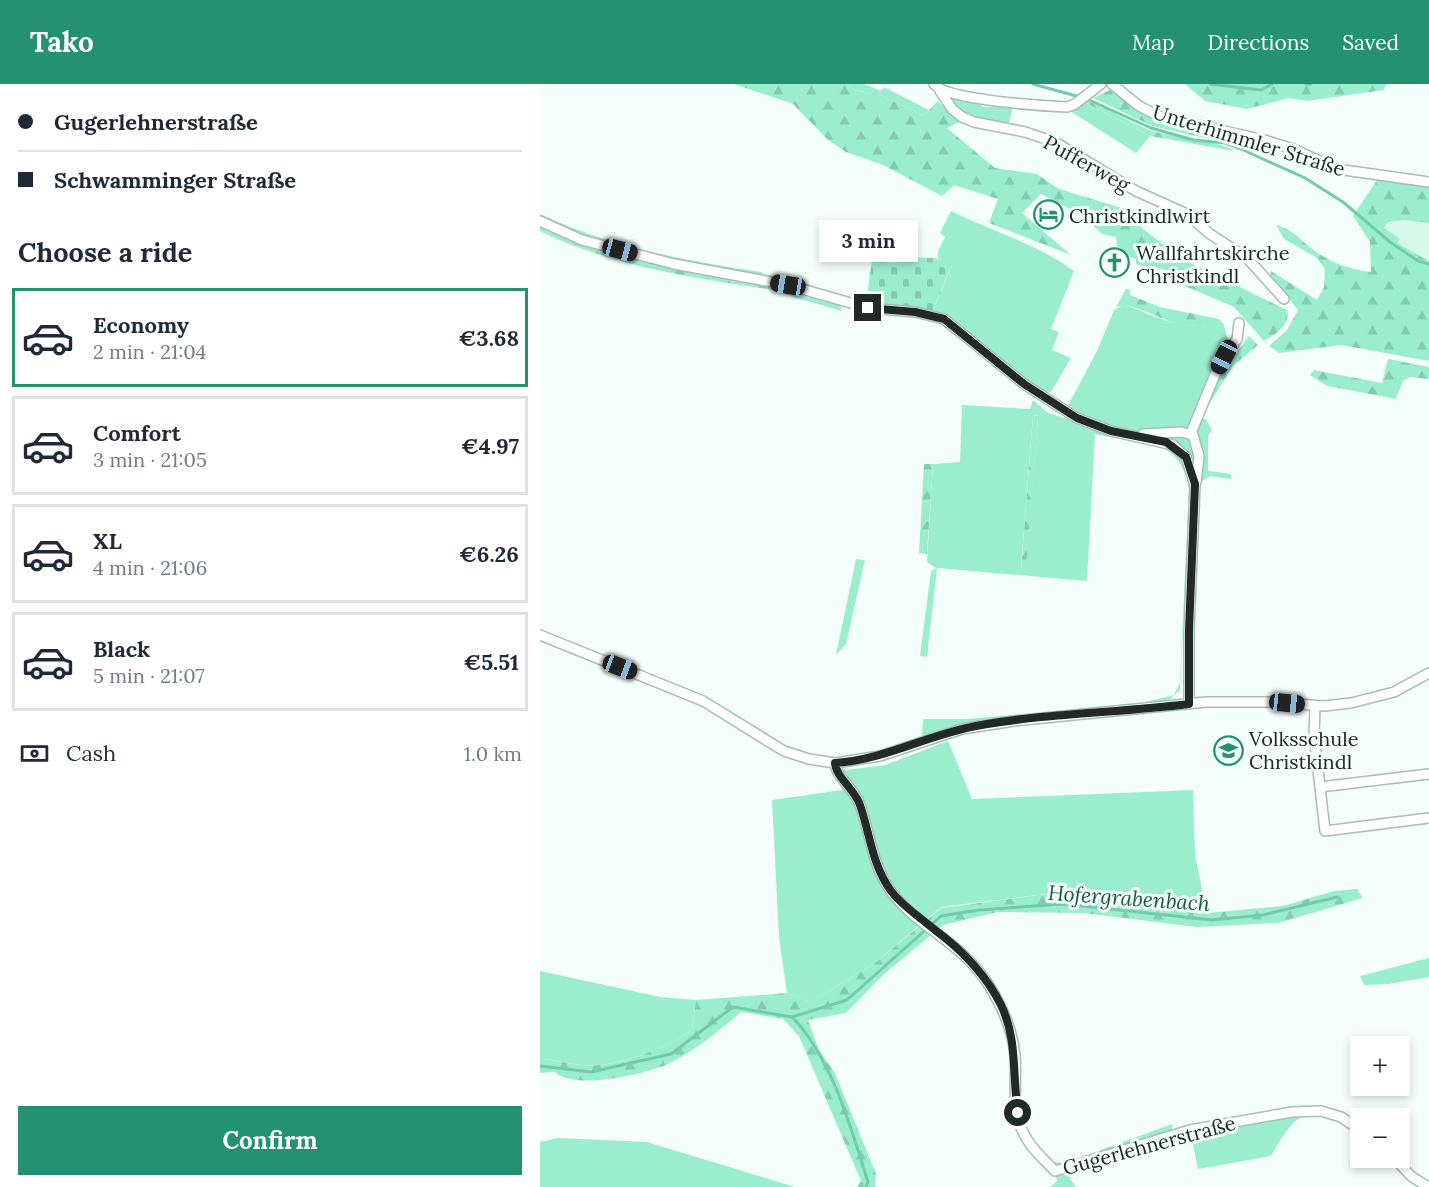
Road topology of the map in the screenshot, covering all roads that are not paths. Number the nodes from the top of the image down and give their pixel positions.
1 (1112, 84) edge
2 (1099, 86) edge
3 (937, 87) edge
4 (1429, 182) edge
5 (540, 221) edge
6 (1284, 299) dead end
7 (1239, 323) dead end
8 (1191, 433) junction
9 (1133, 436) junction
10 (1195, 484) junction
11 (540, 635) edge
12 (1429, 673) edge
13 (1189, 704) junction
14 (1315, 706) junction
15 (835, 763) junction
16 (1429, 774) edge
17 (1320, 787) junction
18 (1429, 818) edge
19 (1350, 1124) edge
20 (1403, 1168) edge
21 (1428, 1187) edge

1 - 4 street, Unterhimmler Straße
2 - 3 street
3 - 6 street, Pufferweg
5 - 9 street
7 - 8 street
8 - 9 street
8 - 10 street
9 - 10 street
10 - 13 street
11 - 15 street
12 - 14 street
13 - 14 street
13 - 15 street
14 - 17 street
15 - 19 street, Gugerlehnerstraße
16 - 17 street
17 - 18 street
20 - 21 street

